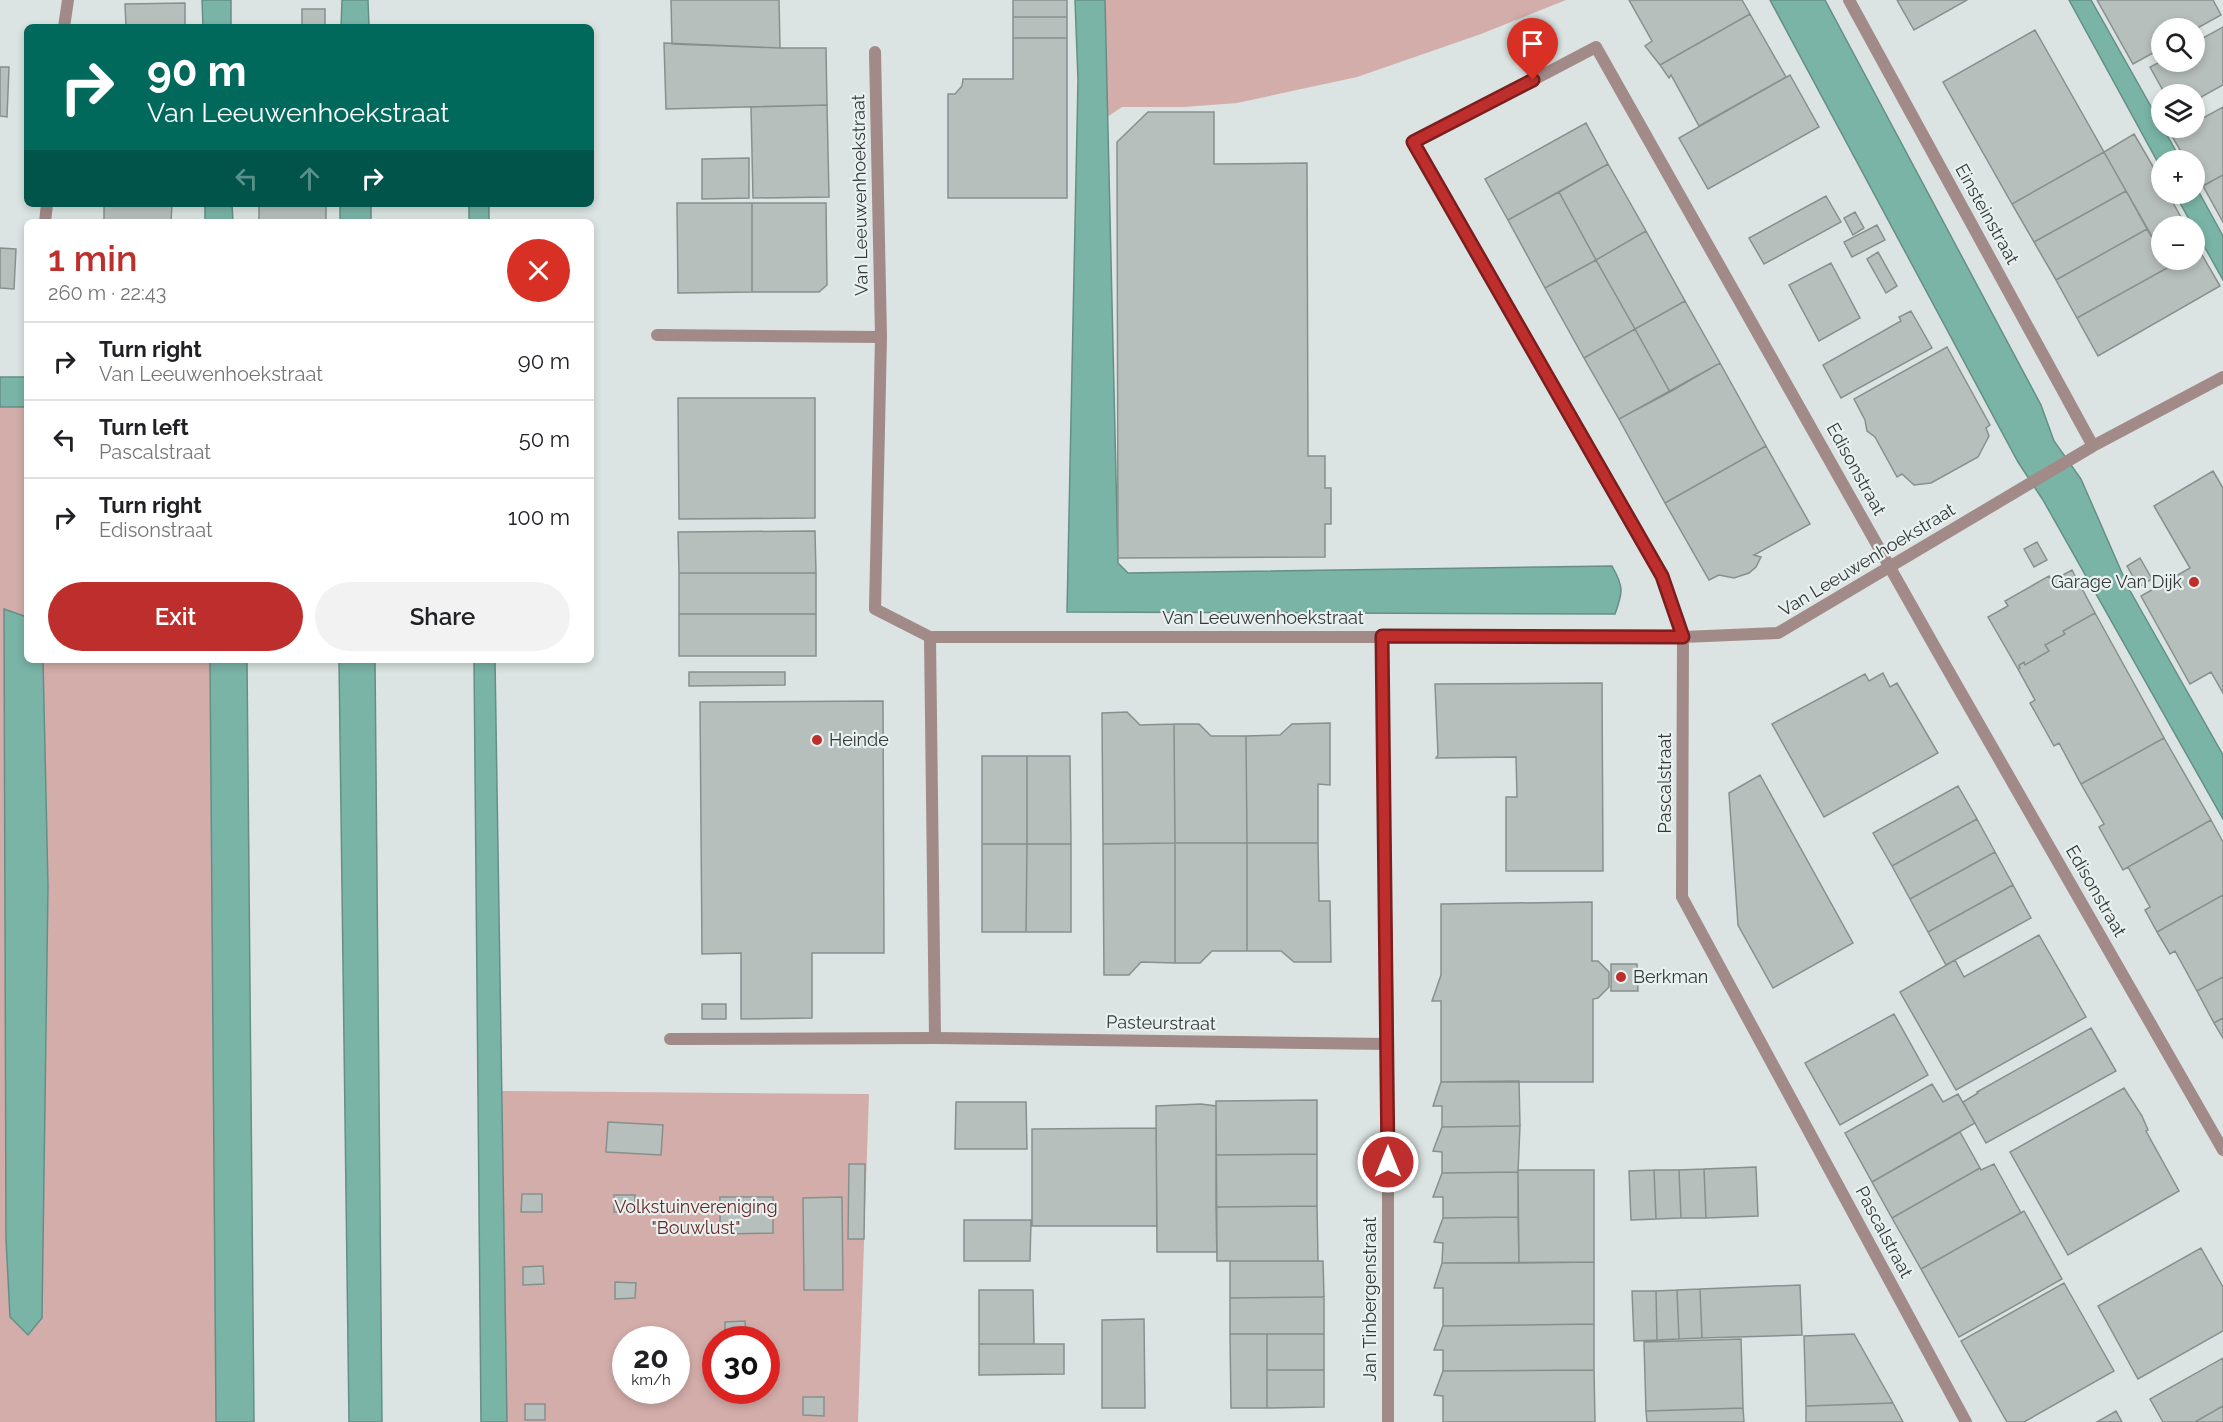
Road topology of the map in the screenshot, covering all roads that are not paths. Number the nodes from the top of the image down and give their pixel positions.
1 (68, 0) edge
2 (1849, 0) edge
3 (64, 24) edge
4 (875, 52) dead end
5 (1413, 142) joint
6 (657, 335) dead end
7 (881, 337) junction
8 (2222, 380) edge
9 (2093, 446) junction
10 (1890, 567) junction
11 (1382, 636) junction
12 (930, 637) junction
13 (1683, 637) junction
14 (934, 1038) junction
15 (670, 1039) dead end
16 (1388, 1044) junction
17 (2223, 1150) edge
18 (1388, 1422) edge
19 (1966, 1422) edge

1 - 3 street
2 - 9 street, Einsteinstraat
4 - 7 street, Van Leeuwenhoekstraat
5 - 10 street, Edisonstraat
5 - 13 street, Pascalstraat
6 - 7 street
7 - 12 street, Van Leeuwenhoekstraat
8 - 9 street, Van Leeuwenhoekstraat
9 - 10 street, Van Leeuwenhoekstraat
10 - 13 street, Van Leeuwenhoekstraat
10 - 17 street, Edisonstraat
11 - 12 street, Van Leeuwenhoekstraat
11 - 13 street, Van Leeuwenhoekstraat
11 - 16 street, Jan Tinbergenstraat
12 - 14 street
13 - 19 street, Pascalstraat
14 - 15 street, Pasteurstraat
14 - 16 street, Pasteurstraat
16 - 18 street, Jan Tinbergenstraat

